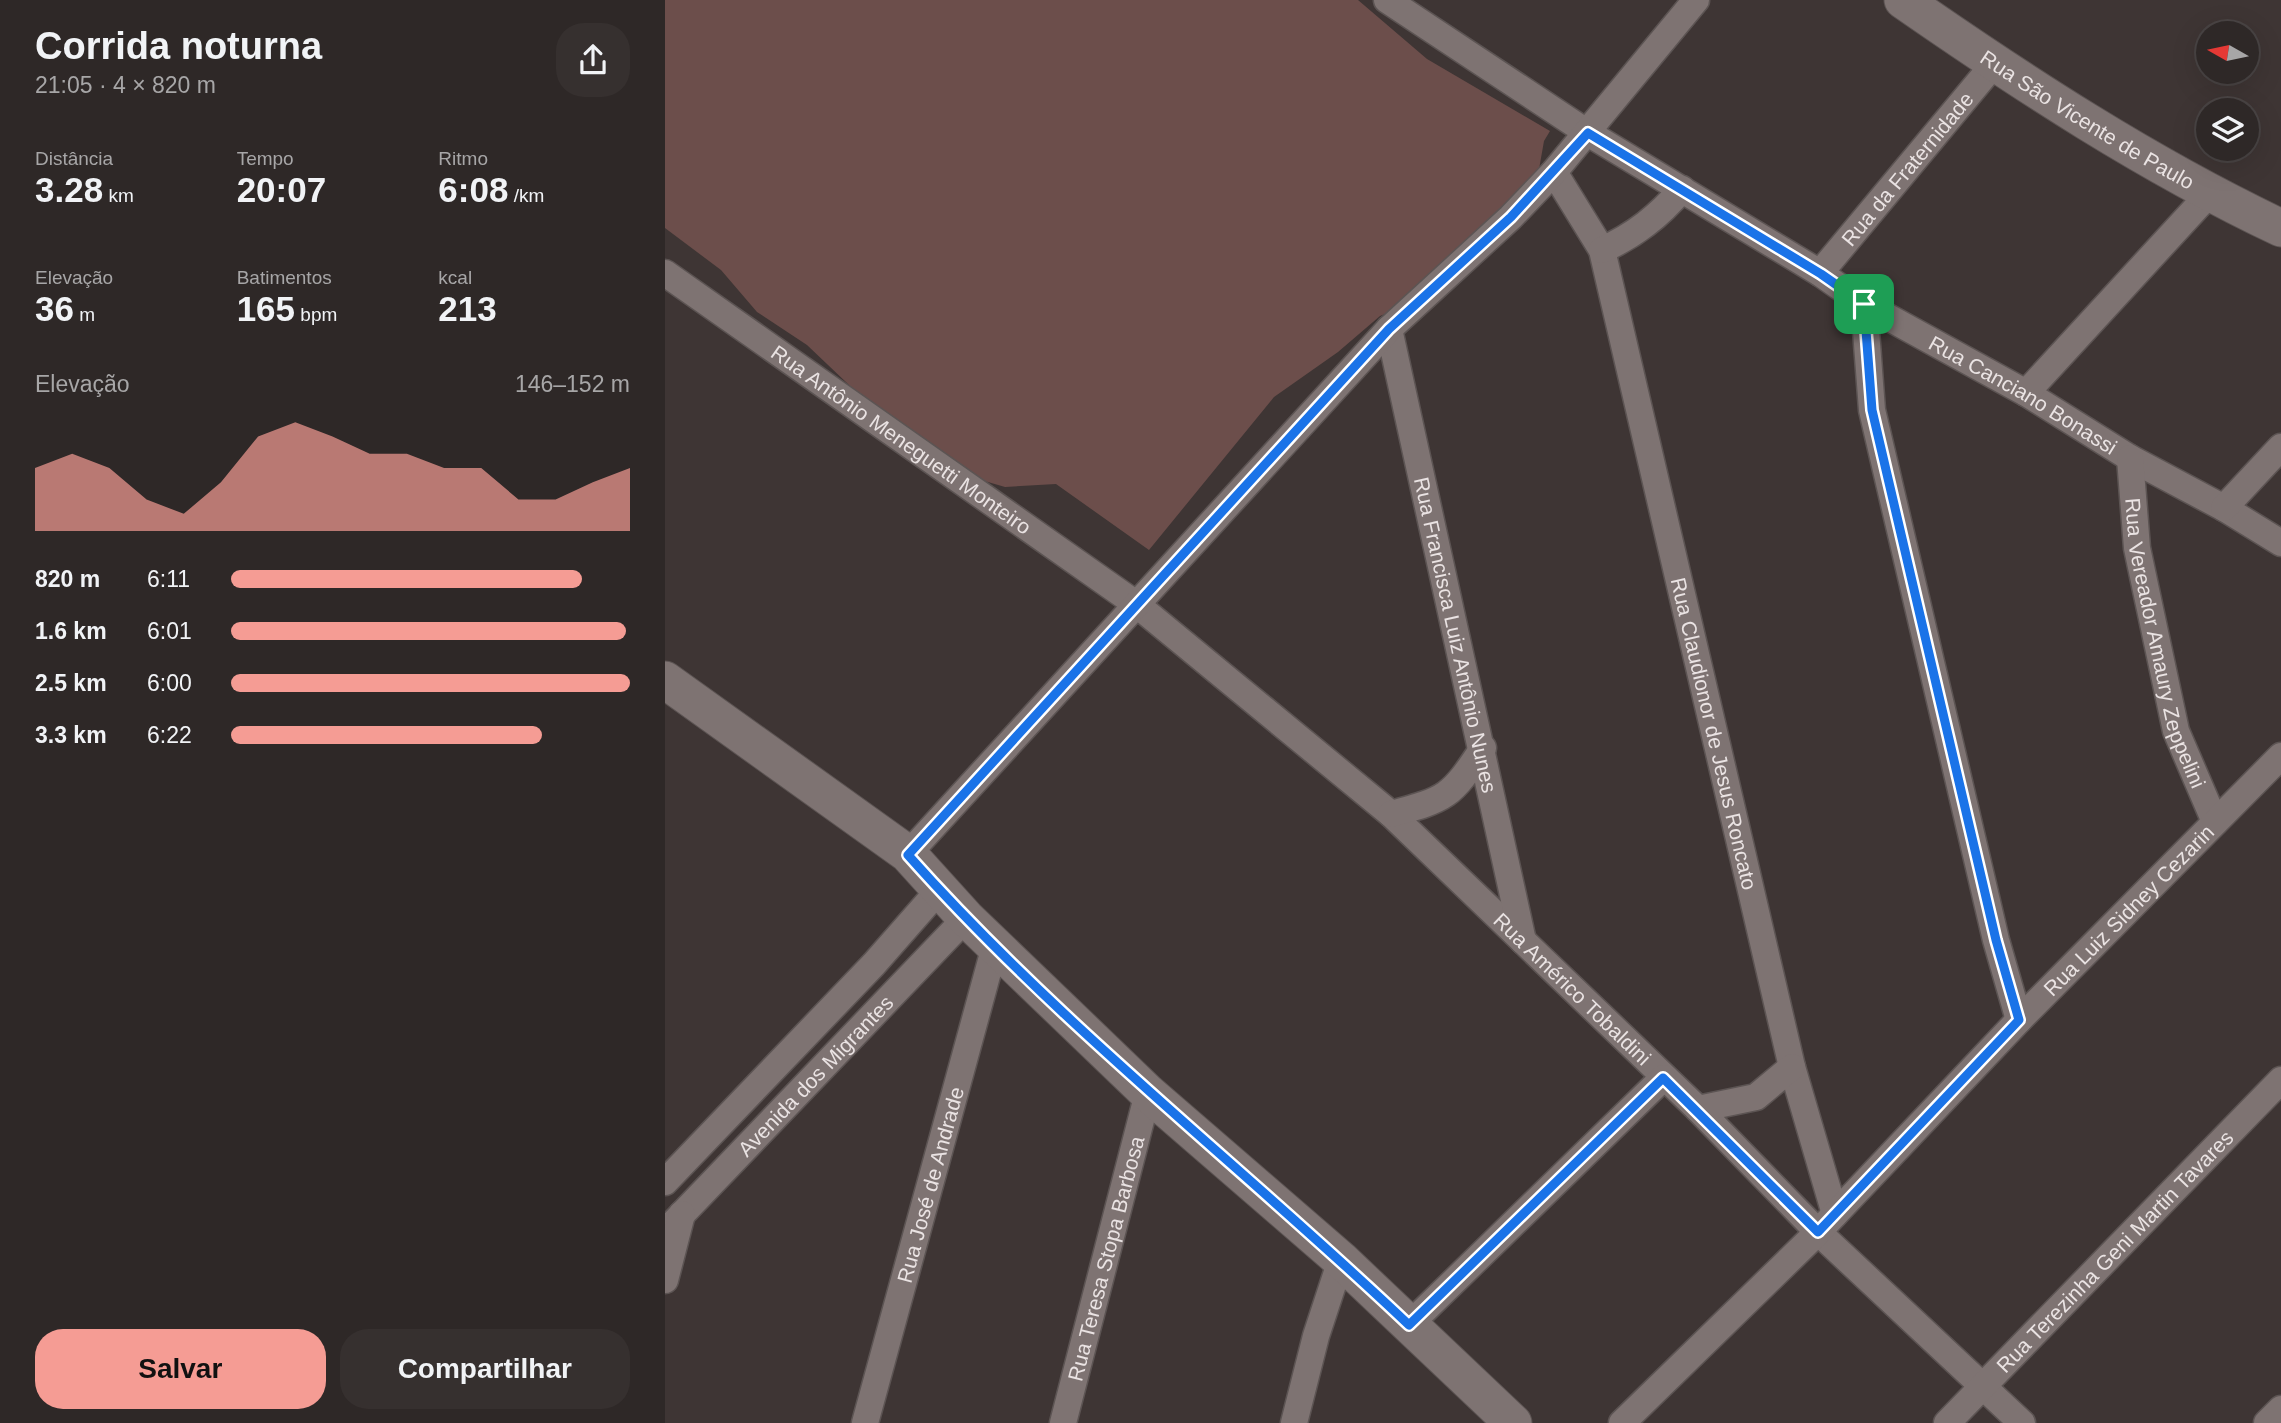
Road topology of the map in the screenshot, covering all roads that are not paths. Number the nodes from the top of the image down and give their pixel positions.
1 (1387, 0) edge
2 (1696, 0) edge
3 (1903, 0) edge
4 (1994, 64) junction
5 (1588, 133) junction
6 (1554, 172) junction
7 (1682, 189) junction
8 (2209, 194) junction
9 (2281, 228) edge
10 (1602, 250) junction
11 (665, 274) edge
12 (1821, 274) junction
13 (1864, 304) junction
14 (1389, 329) junction
15 (2026, 393) junction
16 (2281, 447) edge
17 (2130, 458) junction
18 (2224, 508) junction
19 (2281, 543) edge
20 (1136, 604) junction
21 (665, 680) edge
22 (1483, 748) junction
23 (2281, 757) edge
24 (1391, 814) junction
25 (2215, 822) junction
26 (908, 855) junction
27 (939, 890) junction
28 (966, 918) junction
29 (1524, 942) junction
30 (995, 946) junction
31 (2019, 1020) junction
32 (1792, 1067) junction
33 (1663, 1078) junction
34 (2281, 1080) edge
35 (1148, 1093) junction
36 (1698, 1109) junction
37 (665, 1182) edge
38 (673, 1223) edge
39 (1826, 1223) junction
40 (1341, 1260) junction
41 (665, 1279) edge
42 (1409, 1325) junction
43 (1984, 1386) junction
44 (2281, 1409) edge
45 (865, 1423) edge
46 (1063, 1423) edge
47 (1294, 1423) edge
48 (1513, 1423) edge
49 (1622, 1423) edge
50 (1947, 1423) edge
51 (2022, 1423) edge
52 (2267, 1423) edge

1 - 5 street, Rua Canciano Bonassi
2 - 5 street
3 - 4 street, Rua São Vicente de Paulo
4 - 8 street, Rua São Vicente de Paulo
4 - 12 street, Rua da Fraternidade
5 - 6 street
5 - 7 street, Rua Canciano Bonassi
6 - 10 street, Rua Claudionor de Jesus Roncato
6 - 14 street
7 - 10 street
7 - 12 street, Rua Canciano Bonassi
8 - 9 street, Rua São Vicente de Paulo
8 - 15 street
10 - 32 street, Rua Claudionor de Jesus Roncato
11 - 20 street, Rua Antônio Meneguetti Monteiro
12 - 13 street, Rua Canciano Bonassi
13 - 15 street, Rua Canciano Bonassi
13 - 31 street
14 - 20 street
14 - 22 street, Rua Francisca Luiz Antônio Nunes
15 - 17 street, Rua Canciano Bonassi
16 - 18 street
17 - 18 street, Rua Canciano Bonassi
17 - 25 street, Rua Vereador Amaury Zeppelini
18 - 19 street, Rua Canciano Bonassi
20 - 24 street, Rua Américo Tobaldini
20 - 26 street
21 - 26 street
22 - 24 street
22 - 29 street, Rua Francisca Luiz Antônio Nunes
23 - 25 street, Rua Luiz Sidney Cezarin
24 - 29 street, Rua Américo Tobaldini
25 - 31 street, Rua Luiz Sidney Cezarin
26 - 27 street
27 - 28 street
27 - 37 street, Avenida dos Migrantes
28 - 30 street
28 - 38 street, Avenida dos Migrantes
29 - 33 street, Rua Américo Tobaldini
30 - 35 street
30 - 45 street, Rua José de Andrade
31 - 39 street, Rua Luiz Sidney Cezarin
32 - 36 street
32 - 39 street, Rua Claudionor de Jesus Roncato
33 - 36 street, Rua Américo Tobaldini
33 - 42 street
34 - 43 street, Rua Terezinha Geni Martin Tavares
35 - 40 street
35 - 46 street, Rua Teresa Stopa Barbosa
36 - 39 street, Rua Américo Tobaldini
38 - 41 street
39 - 43 street, Rua Américo Tobaldini
39 - 49 street, Rua Luiz Sidney Cezarin
40 - 42 street
40 - 47 street
42 - 48 street
43 - 50 street, Rua Terezinha Geni Martin Tavares
43 - 51 street, Rua Américo Tobaldini
44 - 52 street

